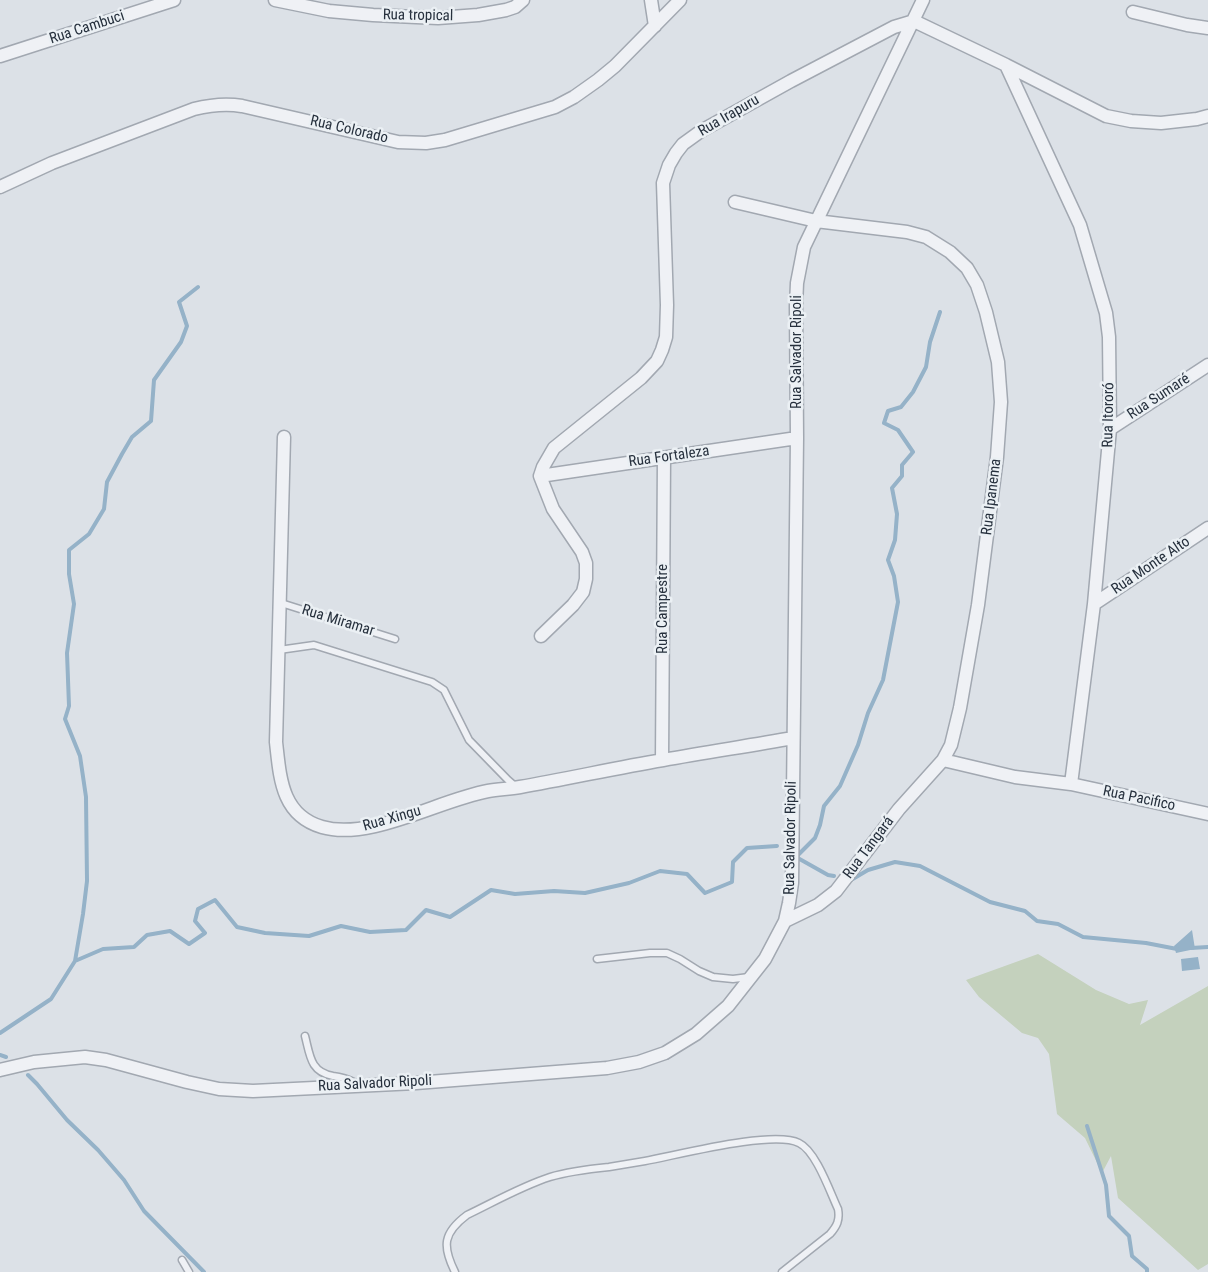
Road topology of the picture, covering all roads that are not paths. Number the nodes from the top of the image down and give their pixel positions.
1 (174, 0) edge
2 (275, 0) edge
3 (524, 0) edge
4 (651, 0) edge
5 (680, 0) edge
6 (923, 0) edge
7 (1133, 12) dead end
8 (914, 21) junction
9 (655, 26) junction
10 (1208, 28) edge
11 (0, 56) edge
12 (1006, 65) junction
13 (1208, 116) edge
14 (0, 188) edge
15 (735, 202) dead end
16 (816, 221) junction
17 (1208, 365) edge
18 (1110, 429) junction
19 (284, 437) dead end
20 (797, 438) junction
21 (664, 458) junction
22 (540, 476) junction
23 (1205, 535) edge
24 (280, 603) junction
25 (1094, 604) junction
26 (541, 636) dead end
27 (395, 639) dead end
28 (279, 650) junction
29 (793, 738) junction
30 (662, 760) junction
31 (943, 760) junction
32 (1071, 784) junction
33 (517, 787) junction
34 (1208, 814) edge
35 (784, 921) junction
36 (597, 959) dead end
37 (753, 976) junction
38 (305, 1036) dead end
39 (0, 1070) edge
40 (359, 1086) junction
41 (182, 1260) dead end
42 (189, 1272) edge
43 (455, 1272) edge
44 (782, 1272) edge

1 - 11 street, Rua Cambuci
2 - 3 street, Rua tropical
4 - 9 street
5 - 9 street, Rua Colorado
6 - 8 street, Rua Salvador Ripoli
7 - 10 street
8 - 12 street
8 - 16 street, Rua Salvador Ripoli
8 - 22 street, Rua Irapuru
9 - 14 street, Rua Colorado
12 - 13 street
12 - 18 street, Rua Itororó
15 - 16 street, Rua Ipanema
16 - 20 street, Rua Salvador Ripoli
16 - 31 street, Rua Ipanema
17 - 18 street, Rua Sumaré
18 - 25 street, Rua Itororó
19 - 24 street, Rua Xingu
20 - 21 street, Rua Fortaleza
20 - 29 street, Rua Salvador Ripoli
21 - 22 street, Rua Fortaleza
21 - 30 street, Rua Campestre
22 - 26 street
23 - 25 street, Rua Monte Alto
24 - 27 lane, Rua Miramar
24 - 28 street, Rua Xingu
25 - 32 street, Rua Itororó
28 - 33 lane
28 - 33 street, Rua Xingu
29 - 30 street, Rua Xingu
29 - 35 street, Rua Salvador Ripoli
30 - 33 street, Rua Xingu
31 - 32 street
31 - 35 street, Rua Tangará
32 - 34 street, Rua Pacifico
35 - 37 street, Rua Salvador Ripoli
36 - 37 lane
37 - 40 street, Rua Salvador Ripoli
38 - 40 lane
39 - 40 street, Rua Salvador Ripoli
41 - 42 lane
43 - 44 lane

